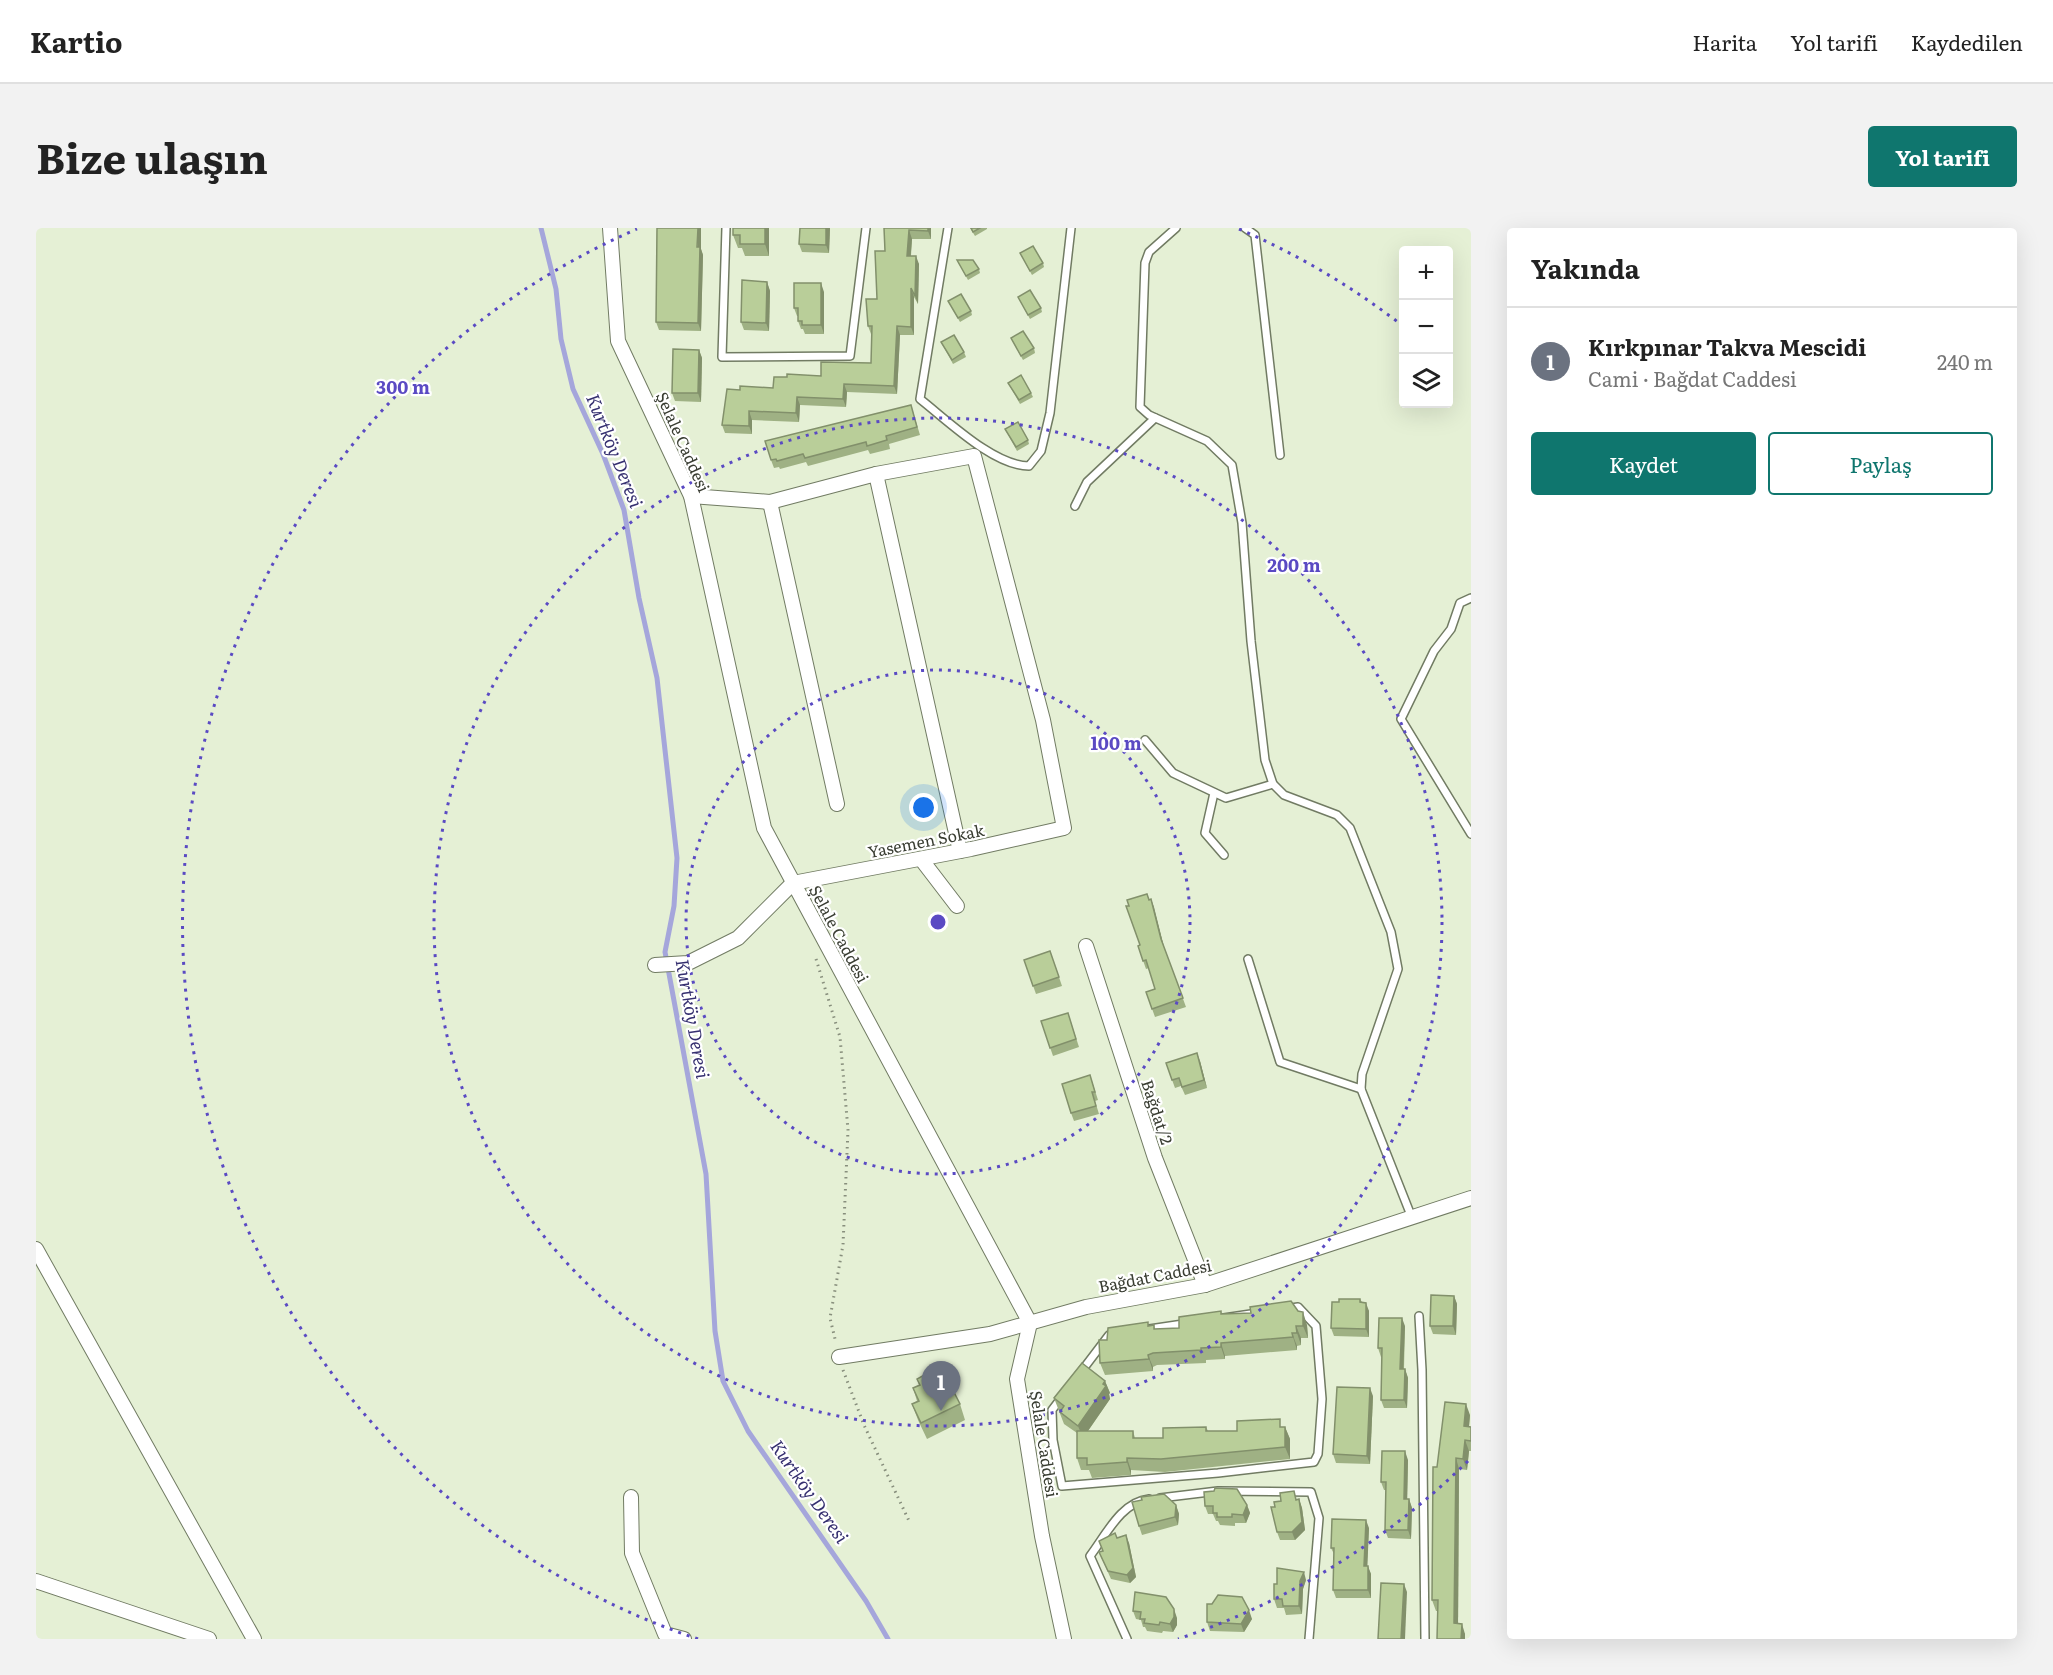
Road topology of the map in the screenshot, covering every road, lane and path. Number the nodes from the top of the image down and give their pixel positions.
1 (610, 228) edge
2 (726, 228) edge
3 (866, 228) edge
4 (948, 228) edge
5 (1071, 228) edge
6 (1176, 228) edge
7 (1245, 228) edge
8 (1155, 418) junction
9 (1280, 455) dead end
10 (876, 474) junction
11 (691, 496) junction
12 (770, 502) junction
13 (1075, 506) dead end
14 (1471, 598) edge
15 (1145, 740) dead end
16 (1273, 784) junction
17 (1214, 793) junction
18 (837, 804) dead end
19 (1471, 834) edge
20 (960, 851) junction
21 (1224, 855) dead end
22 (921, 859) junction
23 (793, 883) junction
24 (957, 906) dead end
25 (1086, 946) dead end
26 (813, 949) dead end
27 (1248, 959) dead end
28 (655, 965) dead end
29 (1361, 1089) junction
30 (1471, 1198) edge
31 (1412, 1218) junction
32 (36, 1249) edge
33 (1205, 1285) junction
34 (1419, 1316) dead end
35 (1030, 1323) junction
36 (839, 1357) junction
37 (1053, 1440) joint
38 (631, 1497) dead end
39 (910, 1523) dead end
40 (36, 1581) edge
41 (209, 1639) edge
42 (254, 1639) edge
43 (684, 1639) edge
44 (1064, 1639) edge
45 (1127, 1639) edge
46 (1309, 1639) edge
47 (1425, 1639) edge

1 - 11 street, Şelale Caddesi
2 - 3 lane
4 - 5 lane
6 - 8 lane
7 - 9 lane
8 - 13 lane
8 - 16 lane
10 - 12 street
10 - 20 street
10 - 20 street, Yasemen Sokak
11 - 12 street
11 - 23 street, Şelale Caddesi
12 - 18 street
14 - 19 lane
15 - 17 lane
16 - 17 lane
16 - 29 lane
17 - 21 lane
20 - 22 street, Yasemen Sokak
22 - 23 street, Yasemen Sokak
22 - 24 street
23 - 28 street
23 - 35 street, Şelale Caddesi
25 - 33 street, Bağdat/2
26 - 36 path
27 - 29 lane
29 - 31 lane
30 - 31 street, Bağdat Caddesi
31 - 33 street, Bağdat Caddesi
32 - 42 street
33 - 35 street, Bağdat Caddesi
34 - 47 lane
35 - 36 street, Bağdat Caddesi
35 - 44 street, Şelale Caddesi
36 - 39 path
37 - 37 lane
38 - 43 street
40 - 41 street
45 - 46 lane

